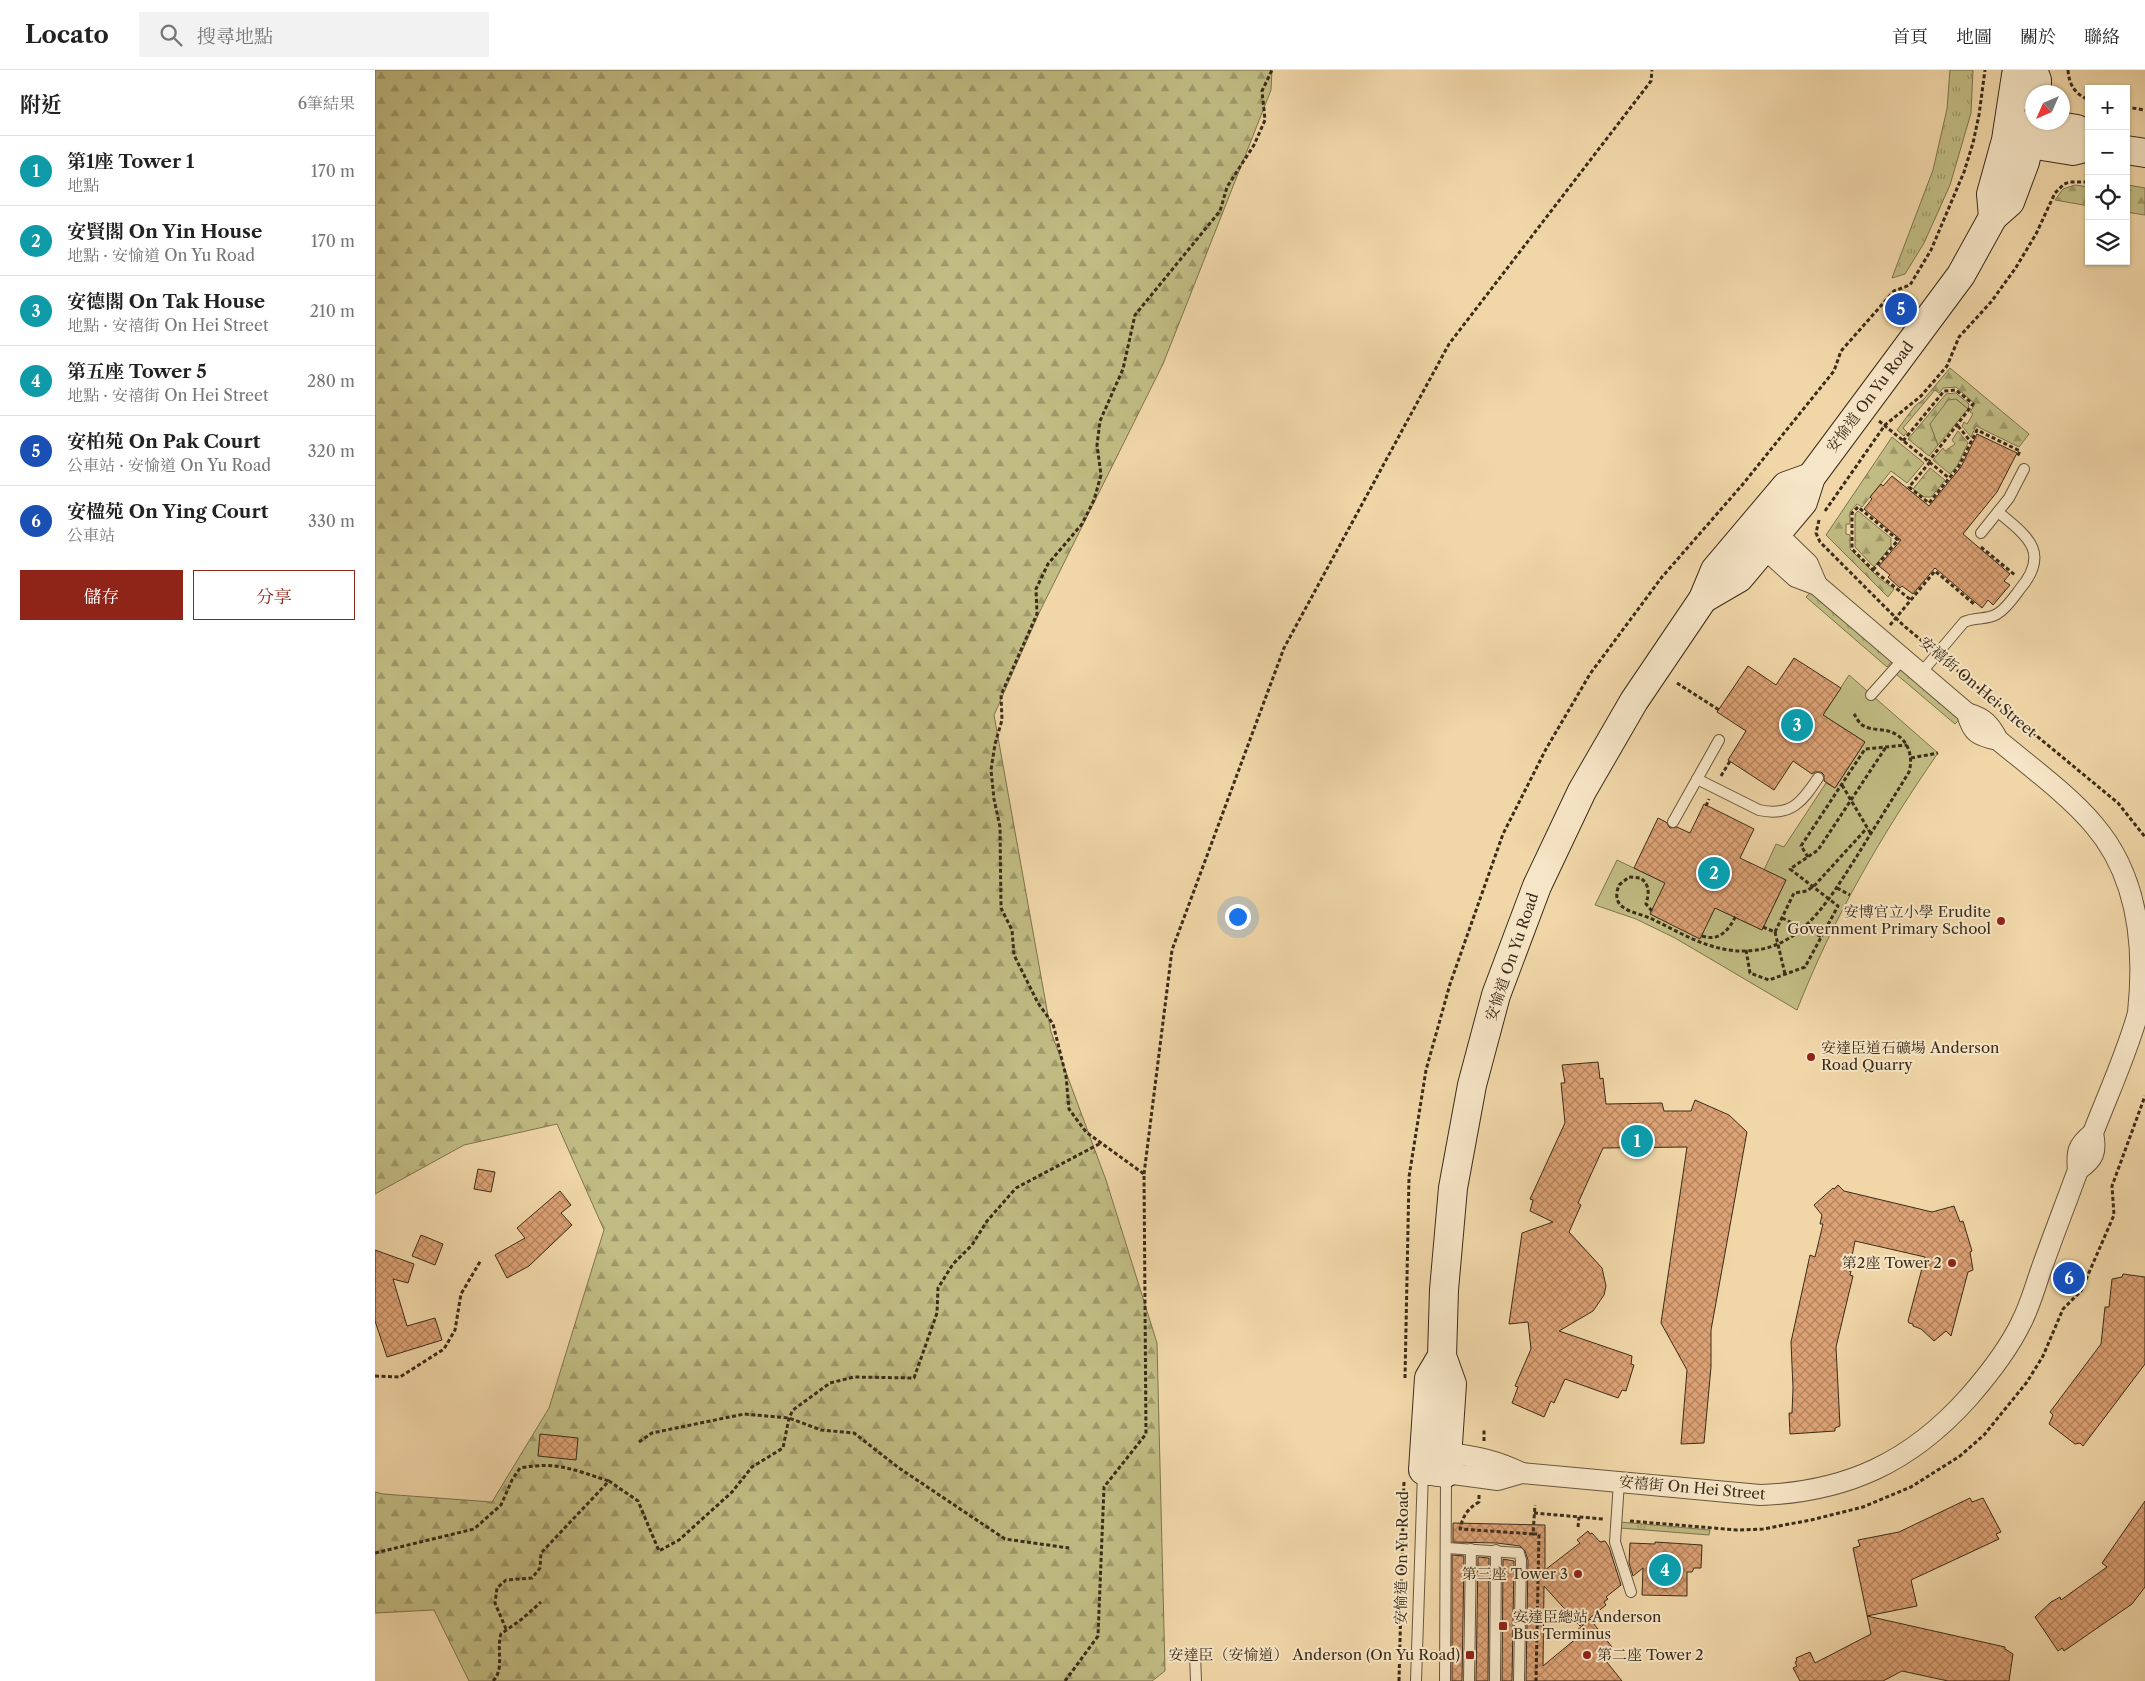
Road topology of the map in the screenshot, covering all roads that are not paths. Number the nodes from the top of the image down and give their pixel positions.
1 (2019, 70) edge
2 (2033, 70) edge
3 (2037, 85) edge
4 (2024, 128) edge
5 (2085, 135) edge
6 (2085, 148) edge
7 (2130, 151) edge
8 (2145, 153) edge
9 (2023, 469) dead end
10 (1998, 512) junction
11 (1762, 533) junction
12 (1981, 533) dead end
13 (1904, 658) junction
14 (1921, 673) junction
15 (1871, 695) dead end
16 (1719, 740) dead end
17 (1818, 778) dead end
18 (1697, 779) junction
19 (1673, 822) dead end
20 (2144, 990) edge
21 (1432, 1467) junction
22 (1619, 1482) junction
23 (1447, 1548) junction
24 (1471, 1550) junction
25 (1497, 1550) junction
26 (1631, 1592) dead end
27 (1195, 1654) dead end
28 (1196, 1681) edge
29 (1416, 1681) edge
30 (1445, 1681) edge
31 (1469, 1681) edge
32 (1495, 1681) edge
33 (1519, 1681) edge

1 - 4 street, 安愉道 On Yu Road
2 - 3 street
4 - 5 street
4 - 6 street
4 - 11 street, 安愉道 On Yu Road
7 - 8 street
9 - 10 lane
10 - 12 lane
10 - 14 lane
11 - 13 street, 安禧街 On Hei Street
11 - 21 street, 安愉道 On Yu Road
13 - 14 street, 安禧街 On Hei Street
13 - 15 lane
14 - 20 street, 安禧街 On Hei Street
16 - 18 lane
17 - 18 lane
18 - 19 lane
20 - 22 street, 安禧街 On Hei Street
21 - 22 street, 安禧街 On Hei Street
21 - 23 lane
21 - 29 lane
22 - 26 lane
23 - 24 lane
23 - 30 lane
24 - 25 lane
24 - 31 lane
25 - 32 lane
25 - 33 lane
27 - 28 lane

